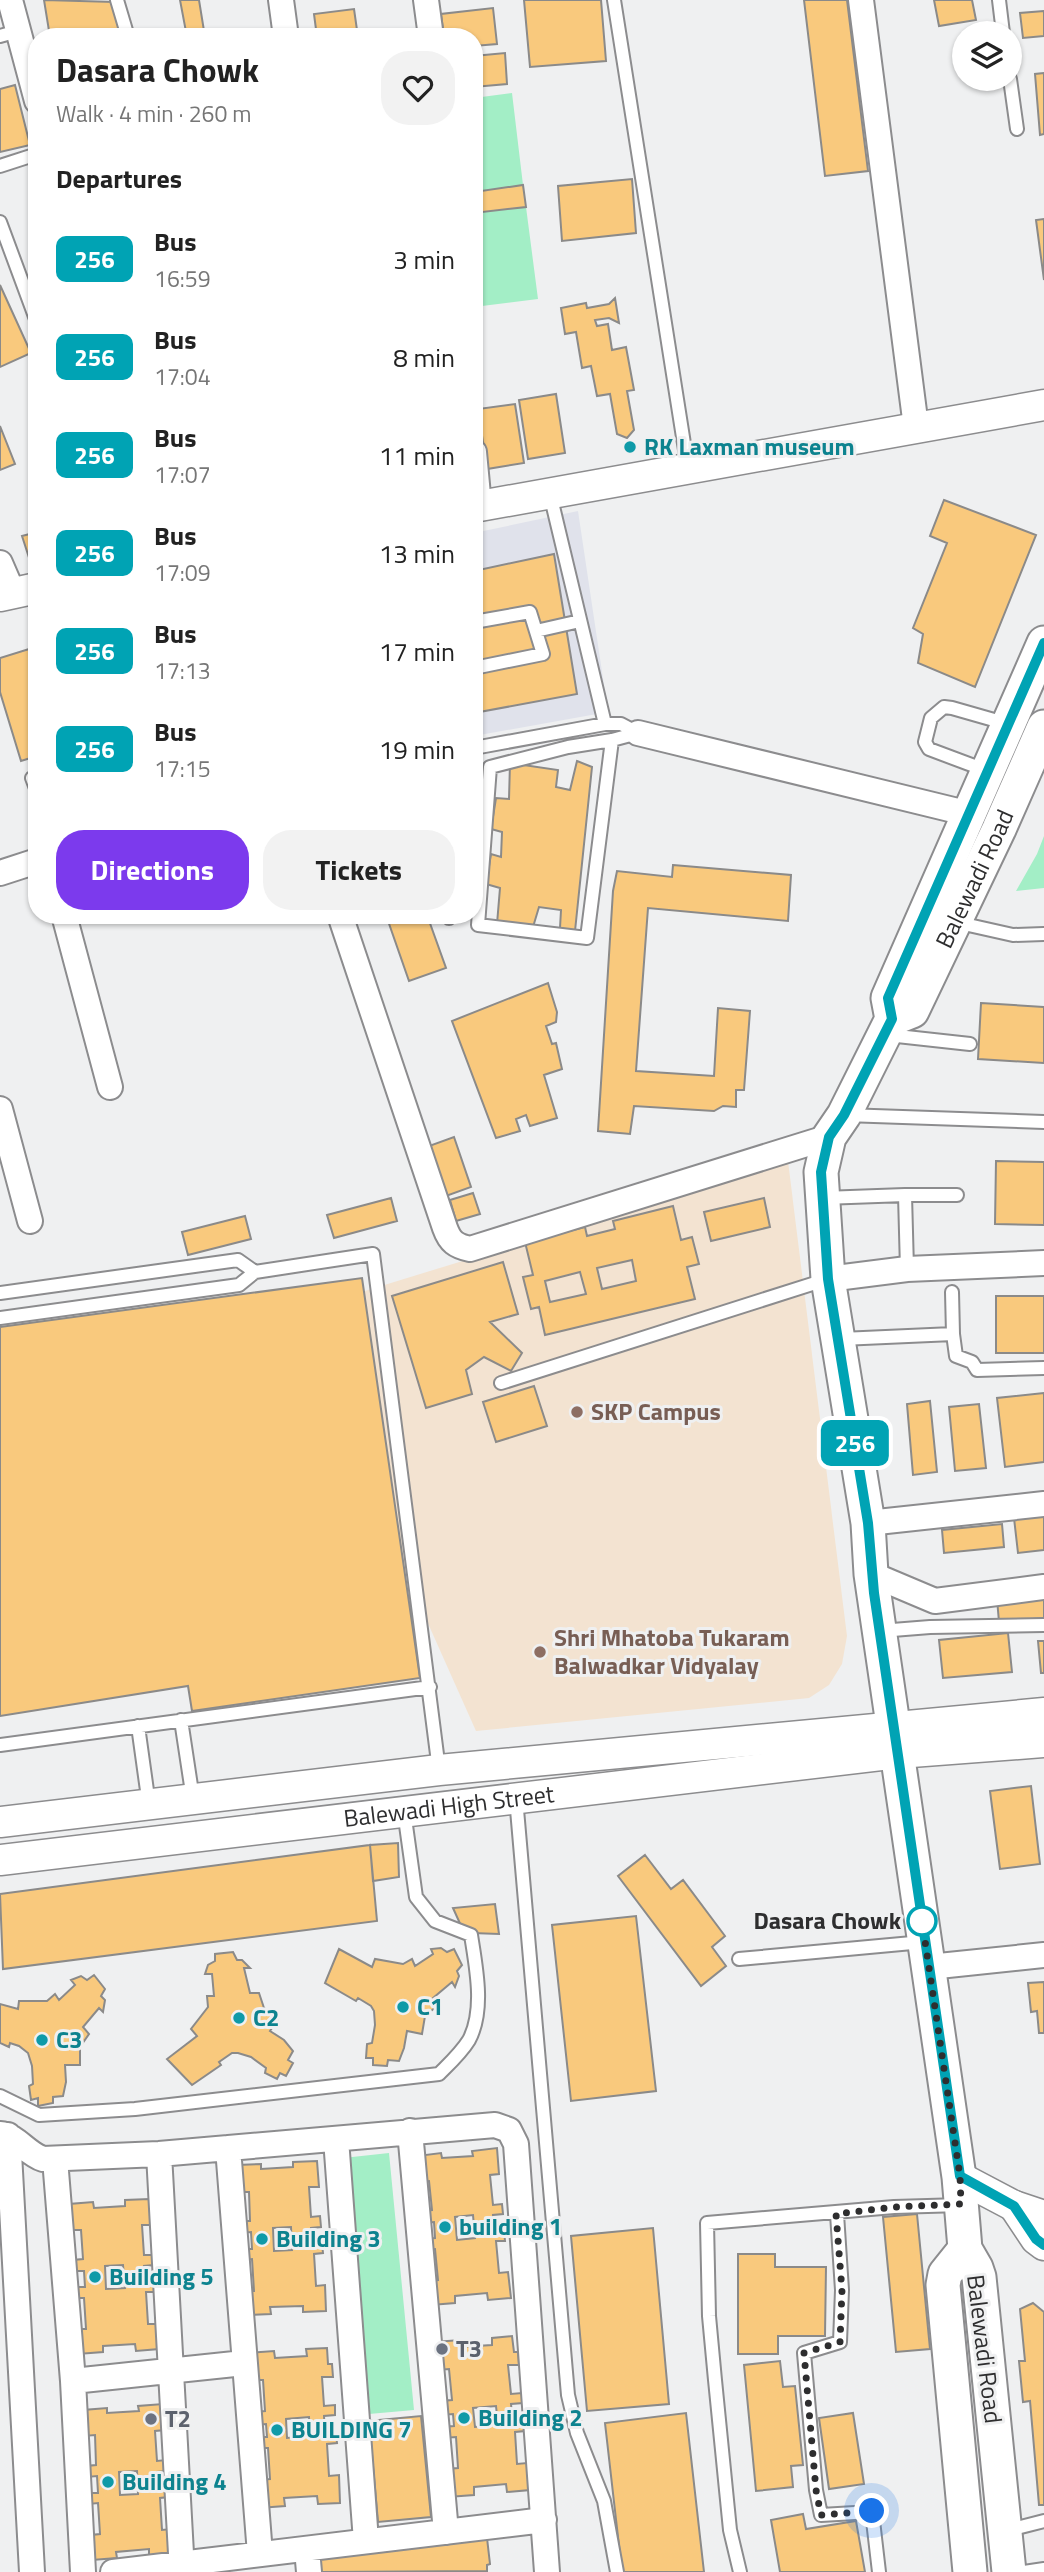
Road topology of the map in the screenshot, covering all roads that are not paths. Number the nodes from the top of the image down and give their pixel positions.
1 (10, 0) edge
2 (117, 0) edge
3 (284, 0) edge
4 (426, 0) edge
5 (614, 0) edge
6 (861, 0) edge
7 (999, 0) edge
8 (1002, 21) edge
9 (125, 28) edge
10 (286, 28) edge
11 (430, 28) edge
12 (9, 34) edge
13 (28, 79) edge
14 (1012, 91) edge
15 (1017, 129) dead end
16 (28, 157) edge
17 (0, 166) edge
18 (0, 222) edge
19 (28, 298) edge
20 (1044, 405) edge
21 (916, 428) junction
22 (688, 470) junction
23 (550, 494) junction
24 (483, 506) edge
25 (0, 563) edge
26 (17, 592) edge
27 (483, 620) edge
28 (580, 621) junction
29 (536, 631) junction
30 (1044, 643) edge
31 (483, 666) edge
32 (605, 724) junction
33 (1009, 725) junction
34 (1044, 727) edge
35 (638, 733) junction
36 (612, 740) junction
37 (483, 746) edge
38 (989, 772) junction
39 (970, 814) junction
40 (483, 859) edge
41 (28, 864) edge
42 (0, 873) edge
43 (955, 922) junction
44 (66, 924) edge
45 (343, 924) edge
46 (478, 924) edge
47 (1044, 934) edge
48 (888, 1027) junction
49 (970, 1044) dead end
50 (110, 1087) dead end
51 (0, 1109) edge
52 (1044, 1122) edge
53 (837, 1126) junction
54 (905, 1195) junction
55 (957, 1195) dead end
56 (822, 1199) junction
57 (30, 1221) dead end
58 (1044, 1263) edge
59 (907, 1269) junction
60 (255, 1272) junction
61 (828, 1279) junction
62 (952, 1292) dead end
63 (0, 1293) edge
64 (0, 1318) edge
65 (953, 1334) junction
66 (837, 1339) junction
67 (1044, 1368) edge
68 (501, 1383) dead end
69 (1044, 1504) edge
70 (868, 1523) junction
71 (872, 1574) junction
72 (1044, 1587) edge
73 (1044, 1625) edge
74 (880, 1631) junction
75 (430, 1687) junction
76 (1044, 1713) edge
77 (181, 1720) junction
78 (138, 1726) junction
79 (896, 1740) junction
80 (1044, 1742) edge
81 (0, 1745) edge
82 (439, 1770) junction
83 (516, 1798) junction
84 (192, 1800) junction
85 (149, 1805) junction
86 (404, 1810) junction
87 (0, 1822) edge
88 (0, 1860) edge
89 (927, 1954) junction
90 (1044, 1955) edge
91 (739, 1959) dead end
92 (0, 2096) edge
93 (410, 2131) junction
94 (4, 2135) edge
95 (336, 2139) junction
96 (228, 2148) junction
97 (159, 2154) junction
98 (24, 2160) edge
99 (960, 2190) junction
100 (1044, 2203) edge
101 (1014, 2206) junction
102 (836, 2214) junction
103 (1044, 2216) edge
104 (1044, 2245) edge
105 (965, 2249) junction
106 (244, 2363) junction
107 (171, 2371) junction
108 (73, 2381) junction
109 (544, 2520) junction
110 (1044, 2521) edge
111 (1005, 2531) junction
112 (446, 2532) junction
113 (366, 2542) junction
114 (260, 2554) junction
115 (308, 2560) edge
116 (181, 2568) edge
117 (1044, 2569) edge
118 (32, 2572) edge
119 (83, 2572) edge
120 (113, 2572) edge
121 (547, 2572) edge
122 (617, 2572) edge
123 (740, 2572) edge
124 (879, 2572) edge
125 (970, 2572) edge
126 (1009, 2572) edge
127 (1024, 2572) edge

1 - 12 street
2 - 9 lane
3 - 10 street
4 - 11 street
5 - 22 lane
6 - 21 street
7 - 8 lane
12 - 13 street
14 - 15 lane
16 - 17 lane
18 - 19 lane
20 - 21 street
21 - 22 street
22 - 23 street
23 - 24 street
23 - 28 lane
25 - 26 street
27 - 29 lane
28 - 29 lane
28 - 32 lane
29 - 31 lane
30 - 33 main road, Balewadi Road
32 - 35 lane
32 - 37 lane
33 - 38 main road, Balewadi Road
33 - 38 lane
34 - 43 main road, Balewadi Road
35 - 36 lane
35 - 39 street
36 - 40 lane
36 - 46 lane
38 - 39 main road, Balewadi Road
39 - 48 main road, Balewadi Road
41 - 42 street
43 - 47 lane
43 - 48 main road, Balewadi Road
44 - 50 street
45 - 53 street
48 - 49 lane
48 - 53 main road, Balewadi Road
51 - 57 street
52 - 53 lane
53 - 56 main road, Balewadi Road
54 - 55 lane
54 - 56 lane
54 - 59 lane
56 - 61 main road, Balewadi Road
58 - 59 street
59 - 61 street
60 - 63 lane
60 - 64 lane
60 - 75 lane
61 - 66 main road, Balewadi Road
61 - 68 lane
62 - 65 lane
65 - 66 lane
65 - 67 lane
66 - 70 main road, Balewadi Road
69 - 70 street
70 - 71 main road, Balewadi Road
71 - 72 street
71 - 74 main road, Balewadi Road
73 - 74 lane
74 - 79 main road, Balewadi Road
75 - 77 lane
75 - 82 lane
76 - 79 street
77 - 78 lane
77 - 84 lane
78 - 81 lane
78 - 85 lane
79 - 80 street
79 - 82 street, Balewadi High Street
79 - 83 street, Balewadi High Street
79 - 89 main road, Balewadi Road
82 - 84 street, Balewadi High Street
83 - 86 street, Balewadi High Street
83 - 122 lane
84 - 85 street, Balewadi High Street
85 - 87 street, Balewadi High Street
86 - 88 street, Balewadi High Street
86 - 92 lane
89 - 90 street
89 - 91 lane
89 - 99 main road, Balewadi Road
93 - 95 street
93 - 109 street
93 - 112 street
94 - 98 street
95 - 96 street
95 - 113 street
96 - 97 street
96 - 106 street
97 - 98 street
97 - 107 street
98 - 108 street
98 - 118 street
99 - 100 street
99 - 101 street
99 - 102 lane
99 - 105 main road, Balewadi Road
101 - 103 street
101 - 104 street
102 - 123 lane
102 - 124 lane
105 - 111 main road, Balewadi Road
105 - 125 main road, Balewadi Road
106 - 107 street
106 - 114 street
107 - 108 street
107 - 116 street
108 - 119 street
109 - 112 street
109 - 121 street
110 - 111 lane
111 - 126 main road, Balewadi Road
112 - 113 street
113 - 115 street
114 - 115 street
114 - 116 street
116 - 120 street
117 - 127 lane

